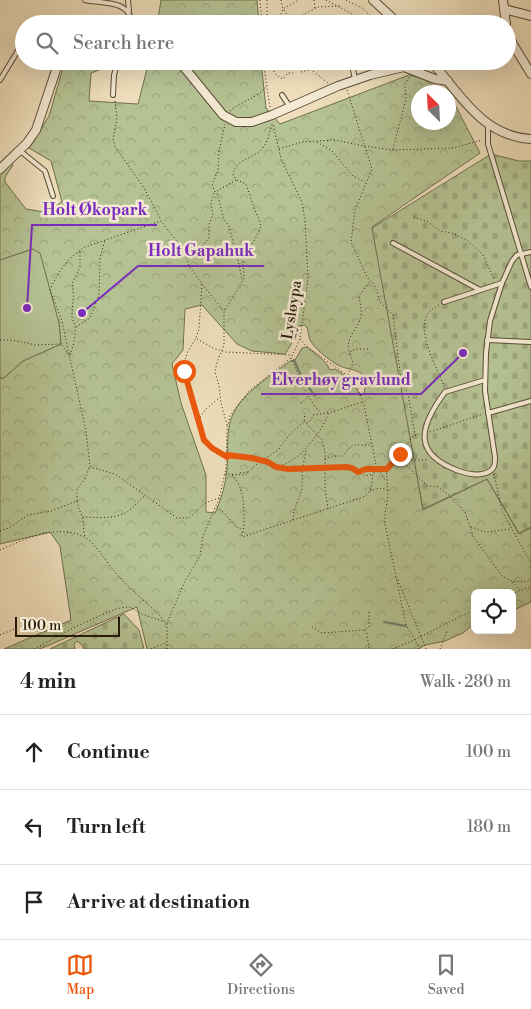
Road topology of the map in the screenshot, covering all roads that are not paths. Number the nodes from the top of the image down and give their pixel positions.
1 (85, 0) edge
2 (128, 0) edge
3 (373, 0) edge
4 (503, 0) edge
5 (504, 9) junction
6 (129, 11) junction
7 (130, 15) edge
8 (389, 15) edge
9 (505, 15) edge
10 (531, 16) edge
11 (516, 49) edge
12 (15, 55) edge
13 (56, 70) edge
14 (115, 70) edge
15 (186, 70) edge
16 (353, 70) edge
17 (392, 70) edge
18 (411, 70) edge
19 (439, 70) edge
20 (531, 74) edge
21 (355, 79) junction
22 (0, 80) edge
23 (448, 81) junction
24 (114, 95) road end
25 (282, 95) dead end
26 (290, 108) junction
27 (488, 125) junction
28 (531, 139) edge
29 (19, 150) junction
30 (0, 169) edge
31 (53, 196) dead end
32 (393, 243) dead end
33 (531, 252) edge
34 (521, 254) junction
35 (499, 284) junction
36 (531, 287) edge
37 (480, 290) junction
38 (444, 302) road end
39 (487, 340) junction
40 (531, 342) edge
41 (485, 380) junction
42 (531, 401) edge
43 (488, 413) junction

1 - 6 lane
2 - 6 lane
3 - 8 street
4 - 5 street
5 - 9 street
5 - 10 street
6 - 7 lane
11 - 20 street
12 - 22 lane
13 - 29 street
14 - 24 lane
15 - 26 street
16 - 21 lane
17 - 21 street
18 - 23 street
19 - 23 street
21 - 26 street
23 - 27 street
25 - 26 lane
27 - 28 street
27 - 34 lane
29 - 30 street
29 - 31 lane
32 - 37 lane
33 - 34 lane
34 - 35 lane
34 - 36 lane
35 - 37 lane
35 - 39 lane
37 - 38 lane
39 - 40 lane
39 - 41 lane
41 - 43 lane
41 - 43 lane
42 - 43 lane

